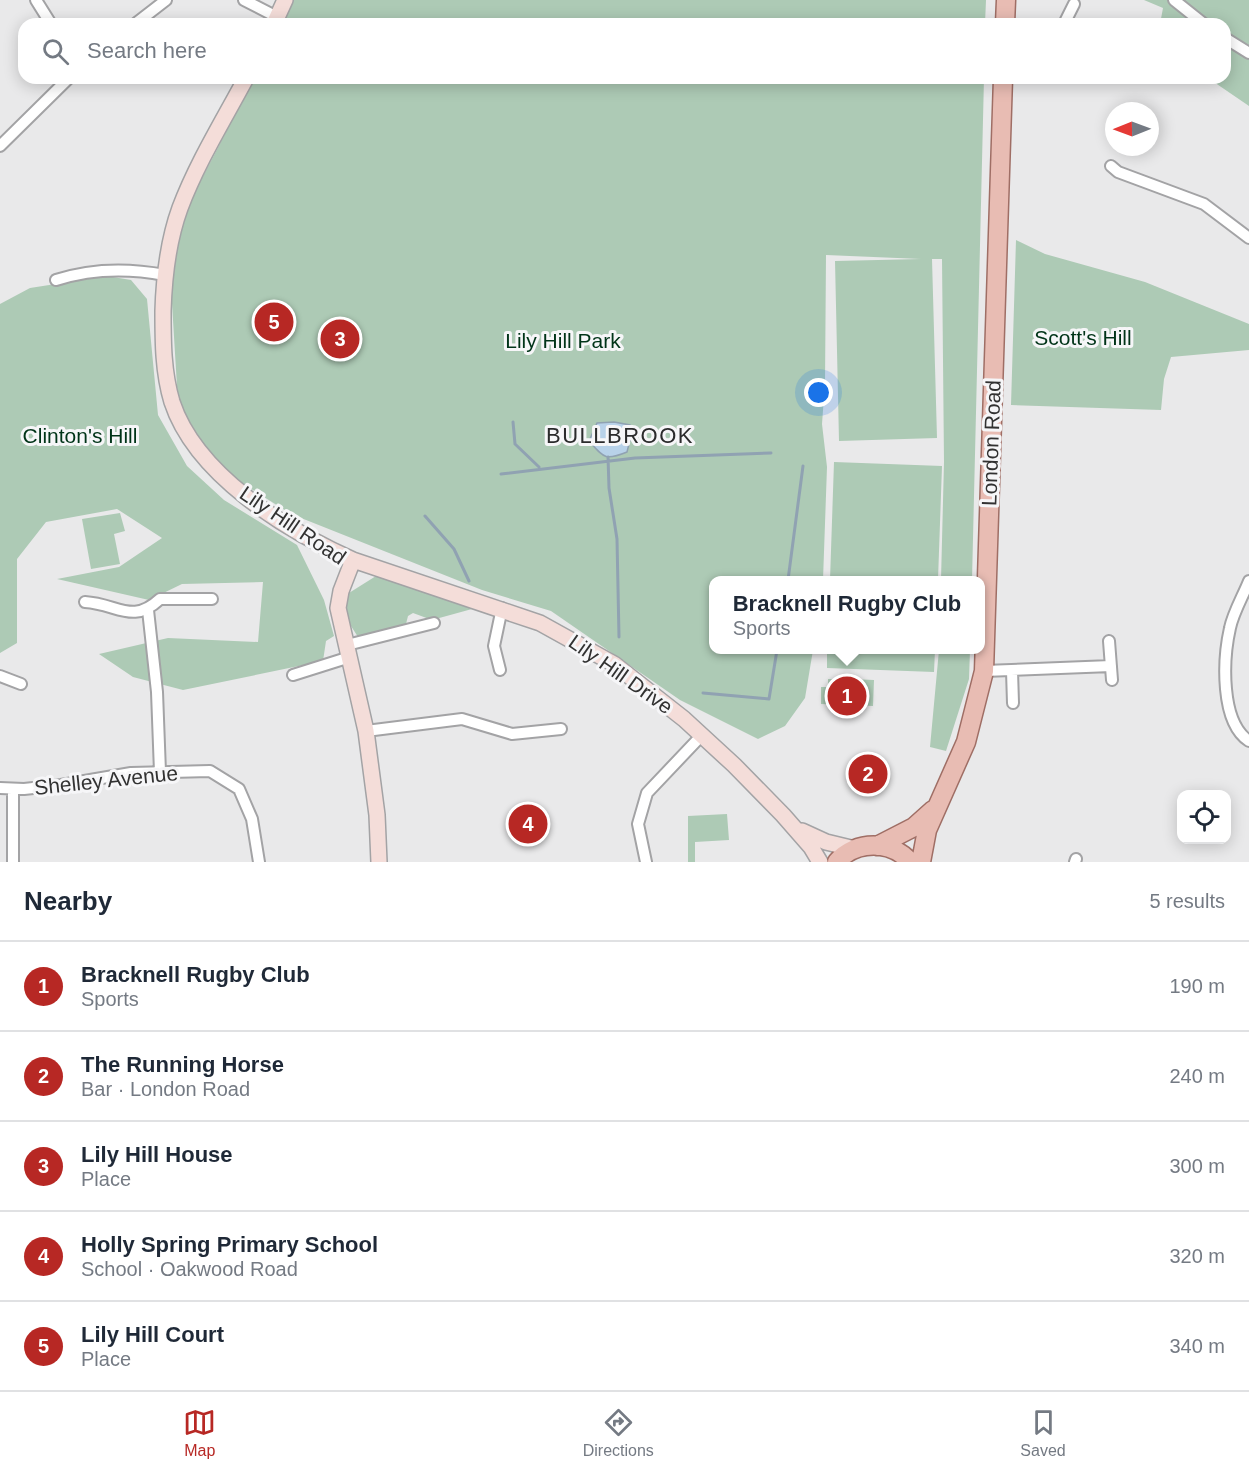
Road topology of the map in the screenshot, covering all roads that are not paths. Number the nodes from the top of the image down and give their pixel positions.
1 (36, 0) edge
2 (166, 0) edge
3 (244, 0) edge
4 (285, 0) edge
5 (1006, 0) edge
6 (1173, 0) edge
7 (1074, 4) dead end
8 (47, 18) edge
9 (143, 18) edge
10 (273, 18) edge
11 (277, 18) edge
12 (1005, 18) edge
13 (1067, 18) edge
14 (1196, 18) edge
15 (1231, 42) edge
16 (1249, 53) edge
17 (63, 84) edge
18 (243, 84) edge
19 (1003, 84) edge
20 (0, 146) edge
21 (1111, 166) dead end
22 (1249, 238) edge
23 (165, 275) junction
24 (56, 280) dead end
25 (353, 560) junction
26 (1249, 581) edge
27 (212, 599) dead end
28 (85, 602) dead end
29 (502, 608) junction
30 (148, 610) junction
31 (434, 623) dead end
32 (985, 640) edge
33 (1109, 641) dead end
34 (349, 651) junction
35 (985, 654) edge
36 (1111, 666) junction
37 (500, 670) dead end
38 (984, 671) junction
39 (1012, 671) junction
40 (293, 675) dead end
41 (0, 676) edge
42 (1112, 680) dead end
43 (21, 684) dead end
44 (1013, 703) dead end
45 (561, 729) dead end
46 (366, 730) junction
47 (702, 735) junction
48 (1249, 741) edge
49 (160, 772) junction
50 (0, 788) edge
51 (13, 789) junction
52 (940, 801) junction
53 (788, 821) junction
54 (877, 846) junction
55 (855, 849) junction
56 (13, 862) edge
57 (259, 862) edge
58 (379, 862) edge
59 (646, 862) edge
60 (819, 862) edge
61 (837, 862) edge
62 (910, 862) edge
63 (921, 862) edge

1 - 8 street
2 - 9 street
3 - 10 street
4 - 11 street
5 - 12 main road
6 - 14 street
7 - 13 street
15 - 16 street
17 - 20 street
18 - 23 street, Lily Hill Road
19 - 32 main road, London Road
21 - 22 street
23 - 24 street
23 - 25 street, Lily Hill Road
25 - 29 street, Lily Hill Drive
25 - 34 street, Lily Hill Road
26 - 48 street
27 - 30 street
28 - 30 street
29 - 37 street
29 - 47 street, Lily Hill Drive
30 - 49 street
31 - 34 street
33 - 36 street
34 - 40 street
34 - 46 street, Lily Hill Road
35 - 38 main road, London Road
36 - 39 street
36 - 42 street
38 - 39 street
38 - 52 main road, London Road
39 - 44 street
41 - 43 street
45 - 46 street
46 - 58 street, Lily Hill Road
47 - 53 street, Lily Hill Drive
47 - 59 street
49 - 51 street, Shelley Avenue
49 - 57 street, Shelley Avenue
50 - 51 street, Shelley Avenue
51 - 56 street
52 - 54 main road, London Road
52 - 63 main road, London Road
53 - 55 street, Lily Hill Drive
53 - 60 street, Lily Hill Drive
54 - 55 main road
54 - 62 main road
55 - 61 main road

